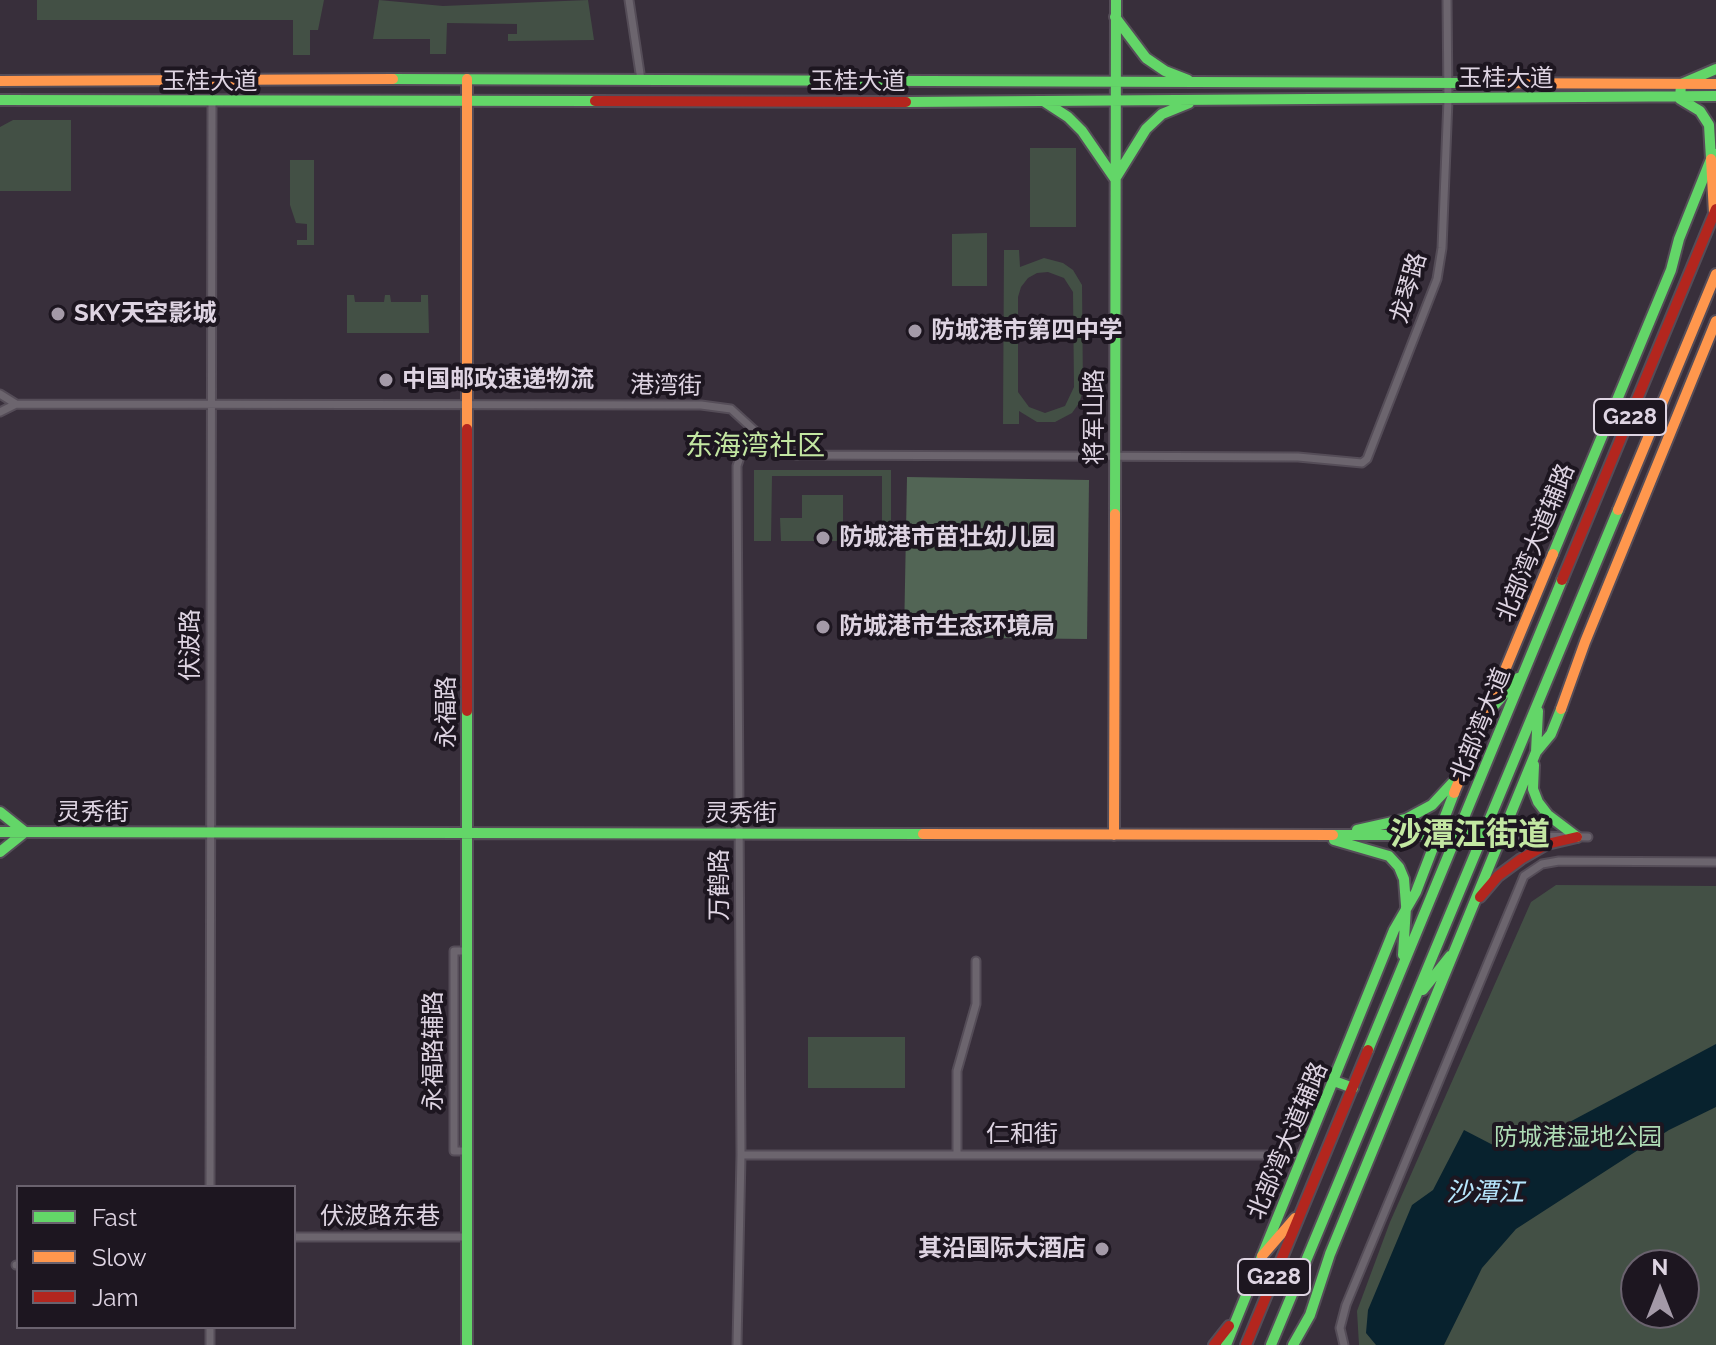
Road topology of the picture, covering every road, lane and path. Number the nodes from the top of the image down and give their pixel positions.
1 (629, 0) edge
2 (1116, 0) edge
3 (1447, 0) edge
4 (1115, 17) junction
5 (1716, 69) edge
6 (467, 79) junction
7 (641, 80) junction
8 (0, 81) edge
9 (1115, 82) junction
10 (1194, 82) junction
11 (1448, 83) junction
12 (1681, 84) junction
13 (1716, 84) edge
14 (1716, 96) edge
15 (1680, 99) junction
16 (0, 100) edge
17 (1448, 100) junction
18 (1115, 101) junction
19 (1195, 101) junction
20 (212, 102) junction
21 (467, 102) junction
22 (1044, 102) junction
23 (1714, 157) edge
24 (1115, 179) junction
25 (1715, 211) edge
26 (1716, 274) edge
27 (1716, 321) edge
28 (0, 394) edge
29 (213, 403) junction
30 (16, 404) junction
31 (467, 405) junction
32 (0, 412) edge
33 (757, 432) junction
34 (1115, 455) junction
35 (1298, 457) joint
36 (1525, 669) junction
37 (1539, 700) junction
38 (1487, 714) junction
39 (1536, 752) junction
40 (1464, 767) junction
41 (0, 812) edge
42 (0, 832) edge
43 (25, 832) junction
44 (210, 833) junction
45 (467, 833) junction
46 (739, 834) junction
47 (1114, 835) junction
48 (1316, 835) junction
49 (1439, 835) junction
50 (1457, 835) junction
51 (1483, 835) junction
52 (1501, 835) junction
53 (1582, 837) junction
54 (0, 852) edge
55 (1716, 862) edge
56 (1406, 907) junction
57 (1468, 915) junction
58 (1450, 956) junction
59 (976, 961) dead end
60 (1403, 967) junction
61 (1414, 1001) junction
62 (1334, 1081) junction
63 (1353, 1088) junction
64 (741, 1155) junction
65 (957, 1155) junction
66 (1304, 1155) junction
67 (210, 1185) edge
68 (1302, 1209) junction
69 (296, 1237) edge
70 (467, 1237) junction
71 (1262, 1256) junction
72 (1237, 1314) junction
73 (467, 1345) edge
74 (737, 1345) edge
75 (1214, 1345) edge
76 (1226, 1345) edge
77 (1246, 1345) edge
78 (1271, 1345) edge
79 (1293, 1345) edge
80 (1344, 1345) edge

1 - 7 street
2 - 4 main road, 将军山路
3 - 11 street, 龙琴路
4 - 9 main road, 将军山路
4 - 10 main road
5 - 12 main road
6 - 7 main road, 玉桂大道
6 - 8 main road, 玉桂大道
6 - 21 main road, 永福路
7 - 9 main road, 玉桂大道
9 - 10 main road, 玉桂大道
9 - 18 main road, 将军山路
10 - 11 main road, 玉桂大道
11 - 12 main road, 玉桂大道
11 - 17 street, 龙琴路
12 - 13 main road, 玉桂大道
12 - 15 main road
14 - 15 main road, 玉桂大道
15 - 17 main road, 玉桂大道
15 - 23 main road
16 - 20 main road, 玉桂大道
17 - 19 main road, 玉桂大道
17 - 35 street, 龙琴路
18 - 19 main road, 玉桂大道
18 - 22 main road, 玉桂大道
18 - 24 main road, 将军山路
19 - 24 main road
20 - 21 main road, 玉桂大道
20 - 29 street, 伏波路
21 - 22 main road, 玉桂大道
21 - 31 main road, 永福路
22 - 24 main road
23 - 25 main road
23 - 38 main road, 北部湾大道辅路
24 - 34 main road, 将军山路
25 - 36 main road, 北部湾大道 / G228
26 - 37 main road, 北部湾大道 / G228
27 - 39 main road
28 - 30 street
29 - 30 street, 港湾街
29 - 31 street, 港湾街
29 - 44 street, 伏波路
30 - 32 street
31 - 33 street, 港湾街
31 - 45 main road, 永福路
33 - 34 street, 港湾街
33 - 46 street, 万鹤路
34 - 35 street, 港湾街
34 - 47 main road, 将军山路
36 - 38 main road
36 - 50 main road, 北部湾大道 / G228
37 - 39 main road
37 - 51 main road, 北部湾大道 / G228
38 - 40 main road, 北部湾大道辅路
39 - 52 main road
39 - 53 main road
40 - 48 main road
40 - 49 main road, 北部湾大道辅路
41 - 43 main road
42 - 43 main road, 灵秀街
43 - 44 main road, 灵秀街
43 - 54 main road
44 - 45 main road, 灵秀街
44 - 67 street, 伏波路
45 - 46 main road, 灵秀街
45 - 70 main road, 永福路
46 - 47 main road, 灵秀街
46 - 64 street, 万鹤路
47 - 48 main road, 灵秀街
48 - 49 main road, 灵秀街
48 - 56 main road
49 - 50 main road, 灵秀街
49 - 56 main road, 北部湾大道辅路
50 - 51 main road, 灵秀街
50 - 60 main road, 北部湾大道 / G228
51 - 52 street
51 - 61 main road, 北部湾大道 / G228
52 - 53 street
52 - 57 main road
53 - 57 main road
55 - 80 street
56 - 60 main road
56 - 62 main road, 北部湾大道辅路
57 - 58 main road
58 - 61 main road
58 - 79 main road
59 - 65 street
60 - 63 main road, 北部湾大道 / G228
61 - 78 main road, 北部湾大道 / G228
62 - 63 main road
62 - 66 main road, 北部湾大道辅路
63 - 68 main road, 北部湾大道 / G228
64 - 65 street, 仁和街
64 - 74 street, 万鹤路
65 - 66 street, 仁和街
66 - 71 main road, 北部湾大道辅路
68 - 71 main road
68 - 77 main road, 北部湾大道 / G228
69 - 70 street, 伏波路东巷
70 - 73 main road, 永福路
71 - 72 main road, 北部湾大道辅路
72 - 75 main road
72 - 76 main road, 北部湾大道辅路

